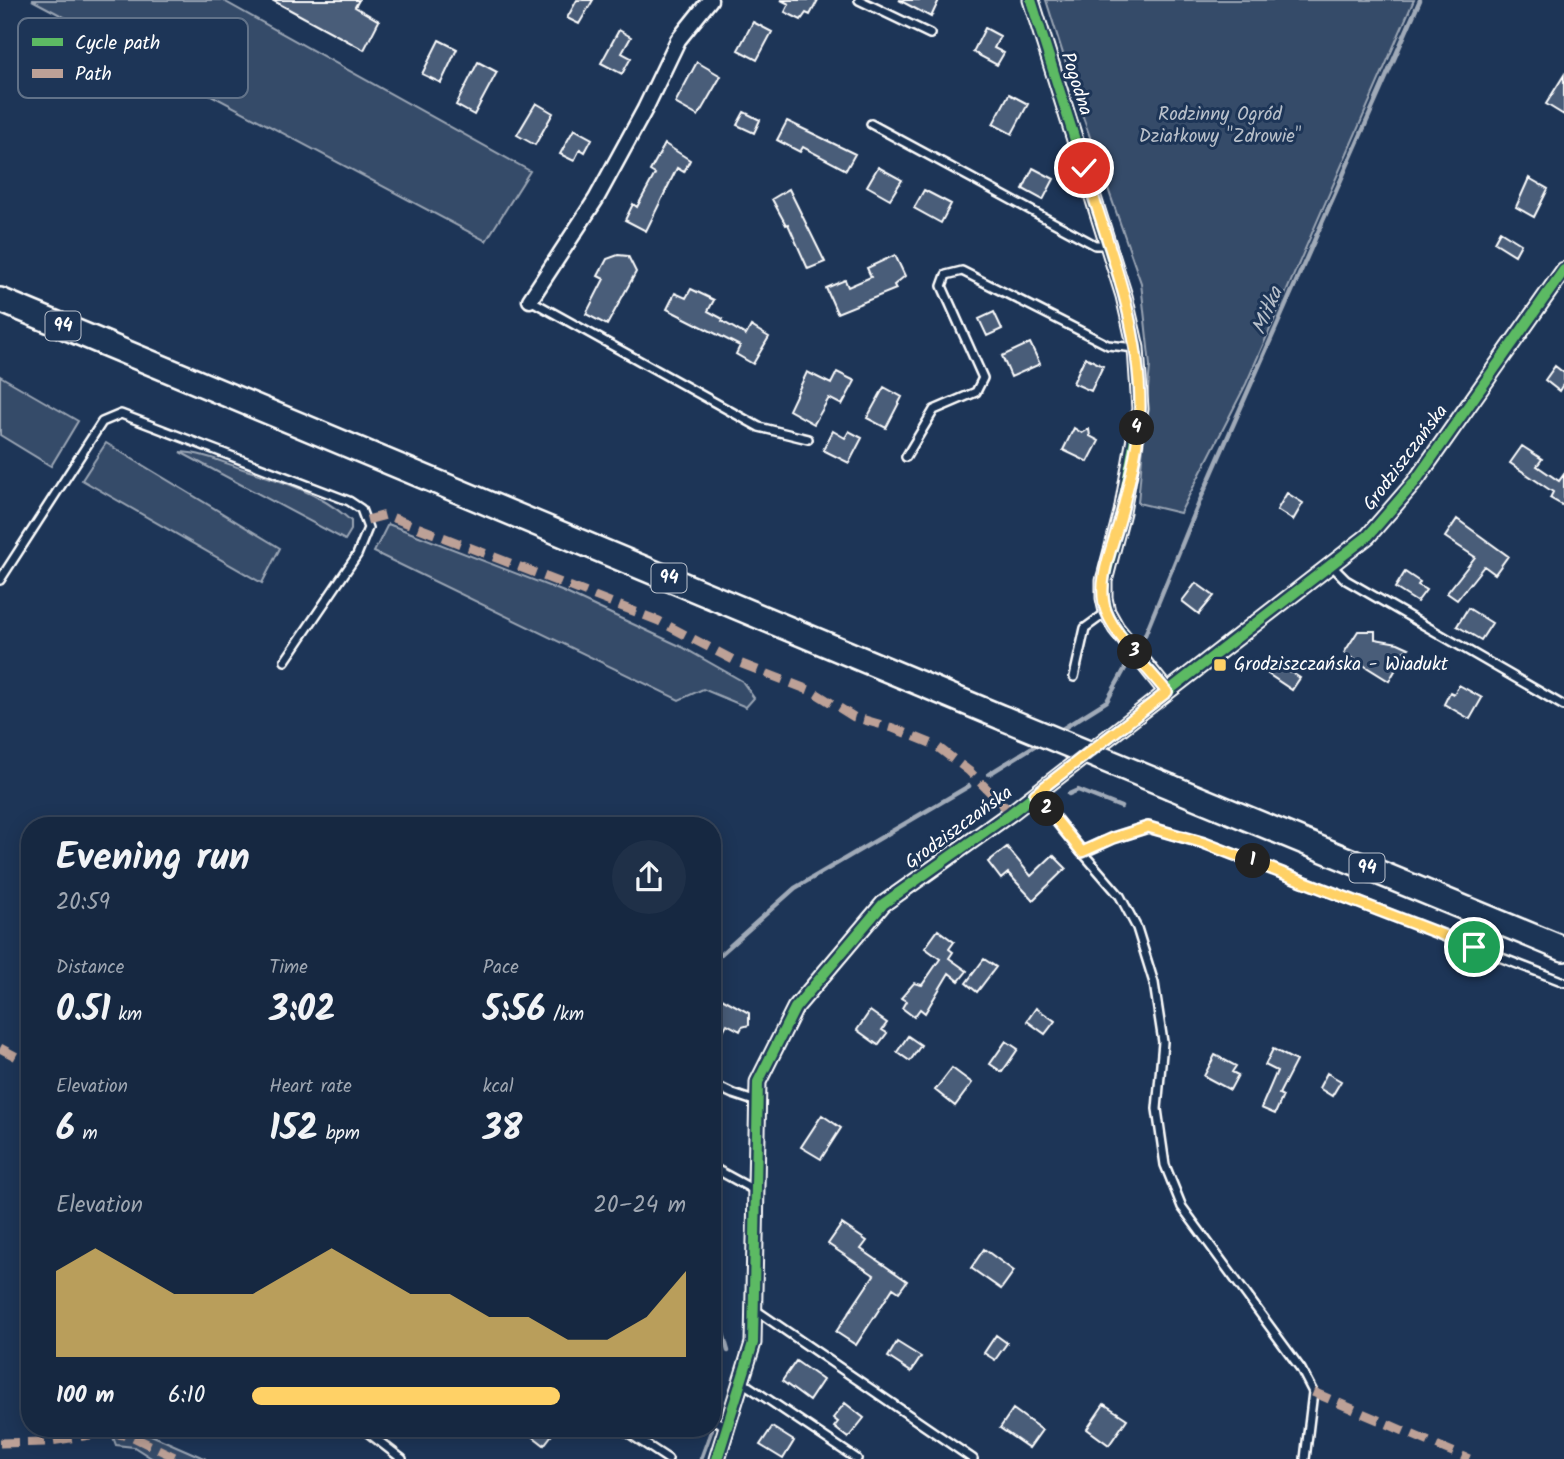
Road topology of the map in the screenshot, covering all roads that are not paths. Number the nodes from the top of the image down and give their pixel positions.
1 (710, 0) edge
2 (859, 0) edge
3 (1031, 0) edge
4 (930, 34) dead end
5 (871, 124) dead end
6 (1109, 245) junction
7 (1564, 270) edge
8 (0, 300) edge
9 (530, 300) joint
10 (1136, 348) junction
11 (808, 439) dead end
12 (906, 457) dead end
13 (1332, 566) junction
14 (0, 580) edge
15 (1107, 612) junction
16 (285, 661) dead end
17 (1074, 677) dead end
18 (1167, 692) junction
19 (1564, 706) edge
20 (1035, 794) junction
21 (1082, 852) junction
22 (1564, 949) edge
23 (1564, 982) edge
24 (721, 1088) edge
25 (757, 1101) junction
26 (721, 1172) edge
27 (754, 1190) junction
28 (753, 1309) junction
29 (741, 1381) junction
30 (721, 1423) edge
31 (728, 1426) junction
32 (374, 1437) edge
33 (635, 1437) edge
34 (402, 1459) edge
35 (668, 1459) edge
36 (717, 1459) edge
37 (857, 1459) edge
38 (973, 1459) edge
39 (1305, 1459) edge

1 - 9 street
2 - 4 lane
3 - 6 street, Pogodna
5 - 6 lane
6 - 10 street, Pogodna
7 - 13 street, Grodziszczańska
8 - 22 main road, 94, bridge
9 - 11 lane
10 - 12 lane
10 - 15 street, Pogodna
13 - 18 street, Grodziszczańska
13 - 19 lane
14 - 16 lane
15 - 17 lane
15 - 18 street, Pogodna
18 - 20 street, Grodziszczańska
20 - 21 lane
20 - 25 street, Grodziszczańska
21 - 23 lane
21 - 39 lane
24 - 25 lane
25 - 27 street, Grodziszczańska
26 - 27 lane
27 - 28 street, Grodziszczańska
28 - 29 street, Grodziszczańska
28 - 38 lane
29 - 31 street, Grodziszczańska
29 - 37 lane
30 - 31 lane
31 - 36 street, Grodziszczańska
32 - 34 lane
33 - 35 lane

